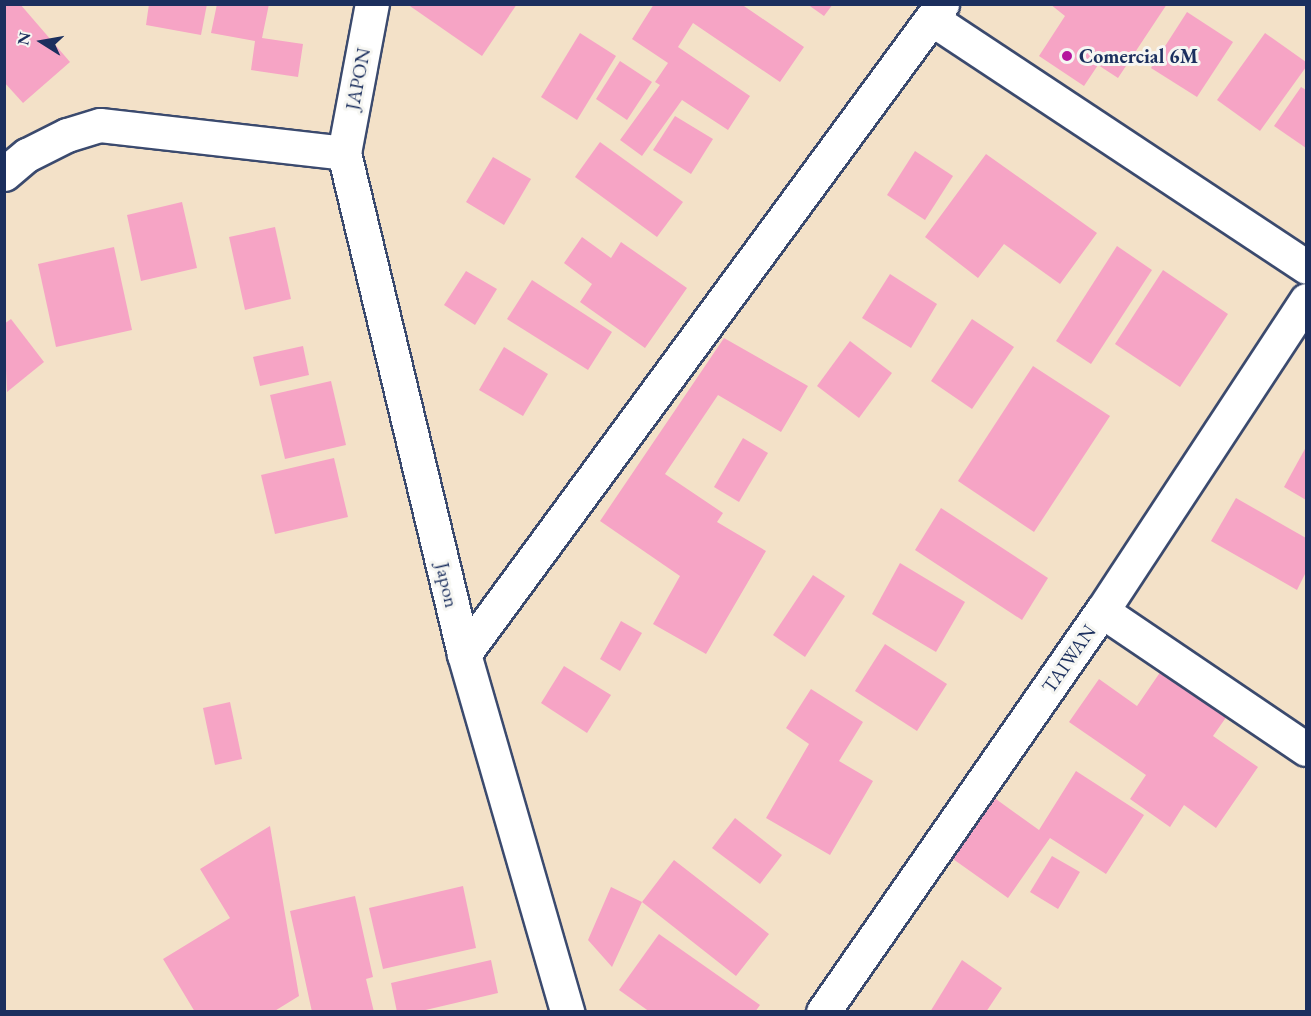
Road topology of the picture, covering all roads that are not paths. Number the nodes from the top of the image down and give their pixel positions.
1 (372, 4) edge
2 (937, 12) edge
3 (344, 153) junction
4 (4, 174) edge
5 (1306, 267) edge
6 (1306, 300) edge
7 (1102, 611) junction
8 (464, 654) junction
9 (1306, 749) edge
10 (567, 1011) edge
11 (822, 1011) edge

1 - 3 street, JAPON
2 - 5 street
2 - 8 street
3 - 4 street
3 - 8 street, Japon
6 - 7 street, TAIWAN
7 - 9 street
7 - 11 street, TAIWAN
8 - 10 street, Japon

